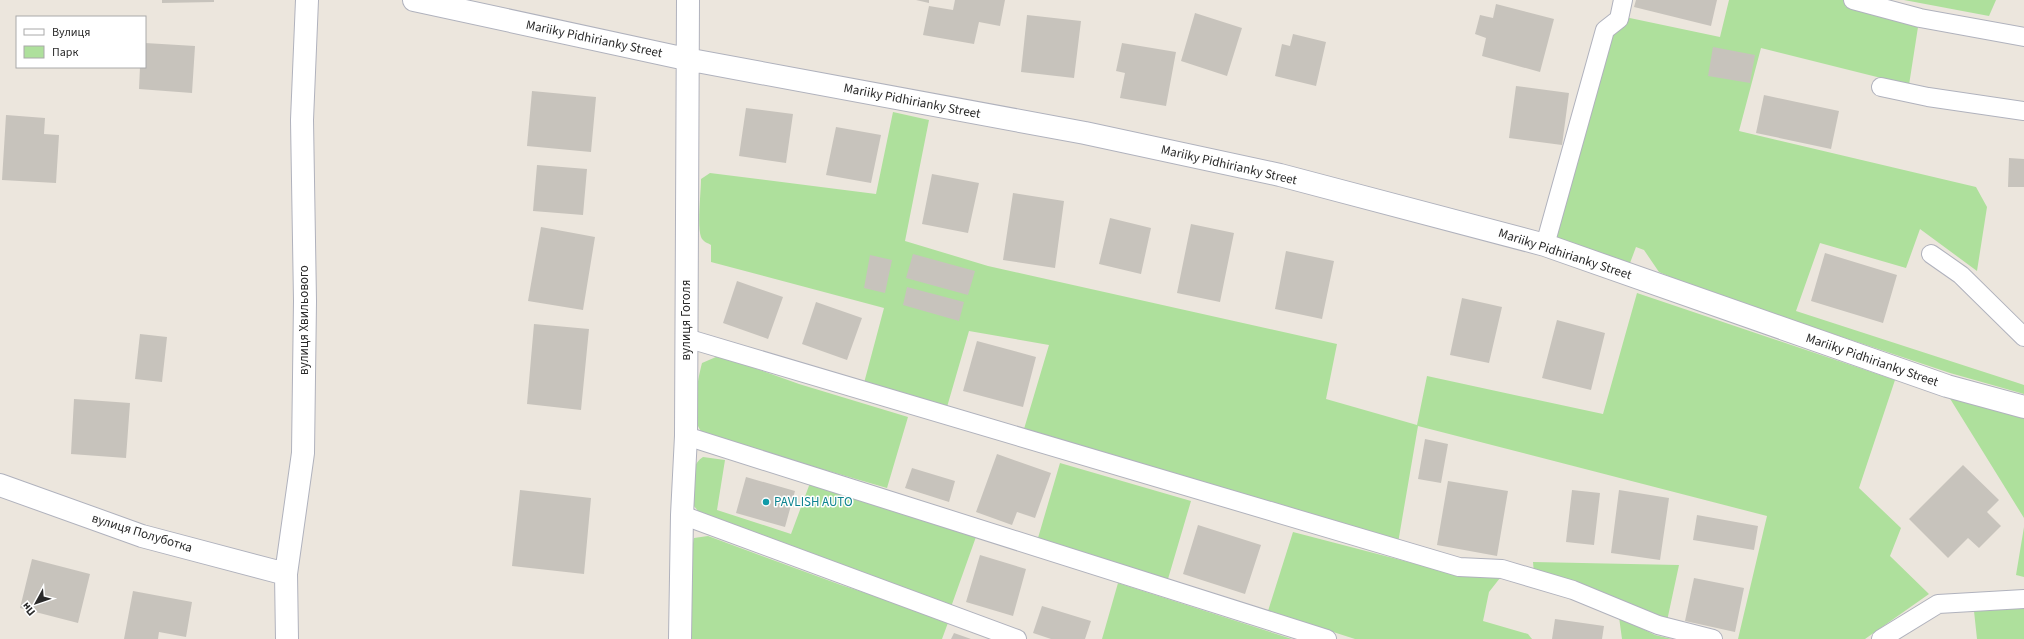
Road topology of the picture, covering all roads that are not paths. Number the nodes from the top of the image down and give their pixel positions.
1 (414, 0) edge
2 (688, 0) edge
3 (1623, 0) edge
4 (1853, 0) edge
5 (311, 3) edge
6 (2024, 37) edge
7 (686, 59) junction
8 (1880, 87) dead end
9 (2024, 111) edge
10 (1545, 245) junction
11 (1932, 254) dead end
12 (2024, 337) edge
13 (686, 338) junction
14 (2024, 407) edge
15 (686, 436) junction
16 (0, 485) edge
17 (682, 515) junction
18 (286, 574) junction
19 (2024, 599) edge
20 (287, 639) edge
21 (680, 639) edge
22 (1017, 639) edge
23 (1327, 639) edge
24 (1713, 639) edge
25 (1881, 639) edge

1 - 7 street, Mariiky Pidhirianky Street
2 - 7 street, вулиця Гоголя
3 - 10 lane
4 - 6 lane
5 - 18 street, вулиця Хвильового
7 - 10 street, Mariiky Pidhirianky Street
7 - 13 street, вулиця Гоголя
8 - 9 lane
10 - 14 street, Mariiky Pidhirianky Street
11 - 12 lane
13 - 15 street, вулиця Гоголя
13 - 24 lane
15 - 17 street, вулиця Гоголя
15 - 23 lane
16 - 18 street, вулиця Полуботка
17 - 21 street, вулиця Гоголя
17 - 22 lane
18 - 20 street, вулиця Хвильового
19 - 25 lane

